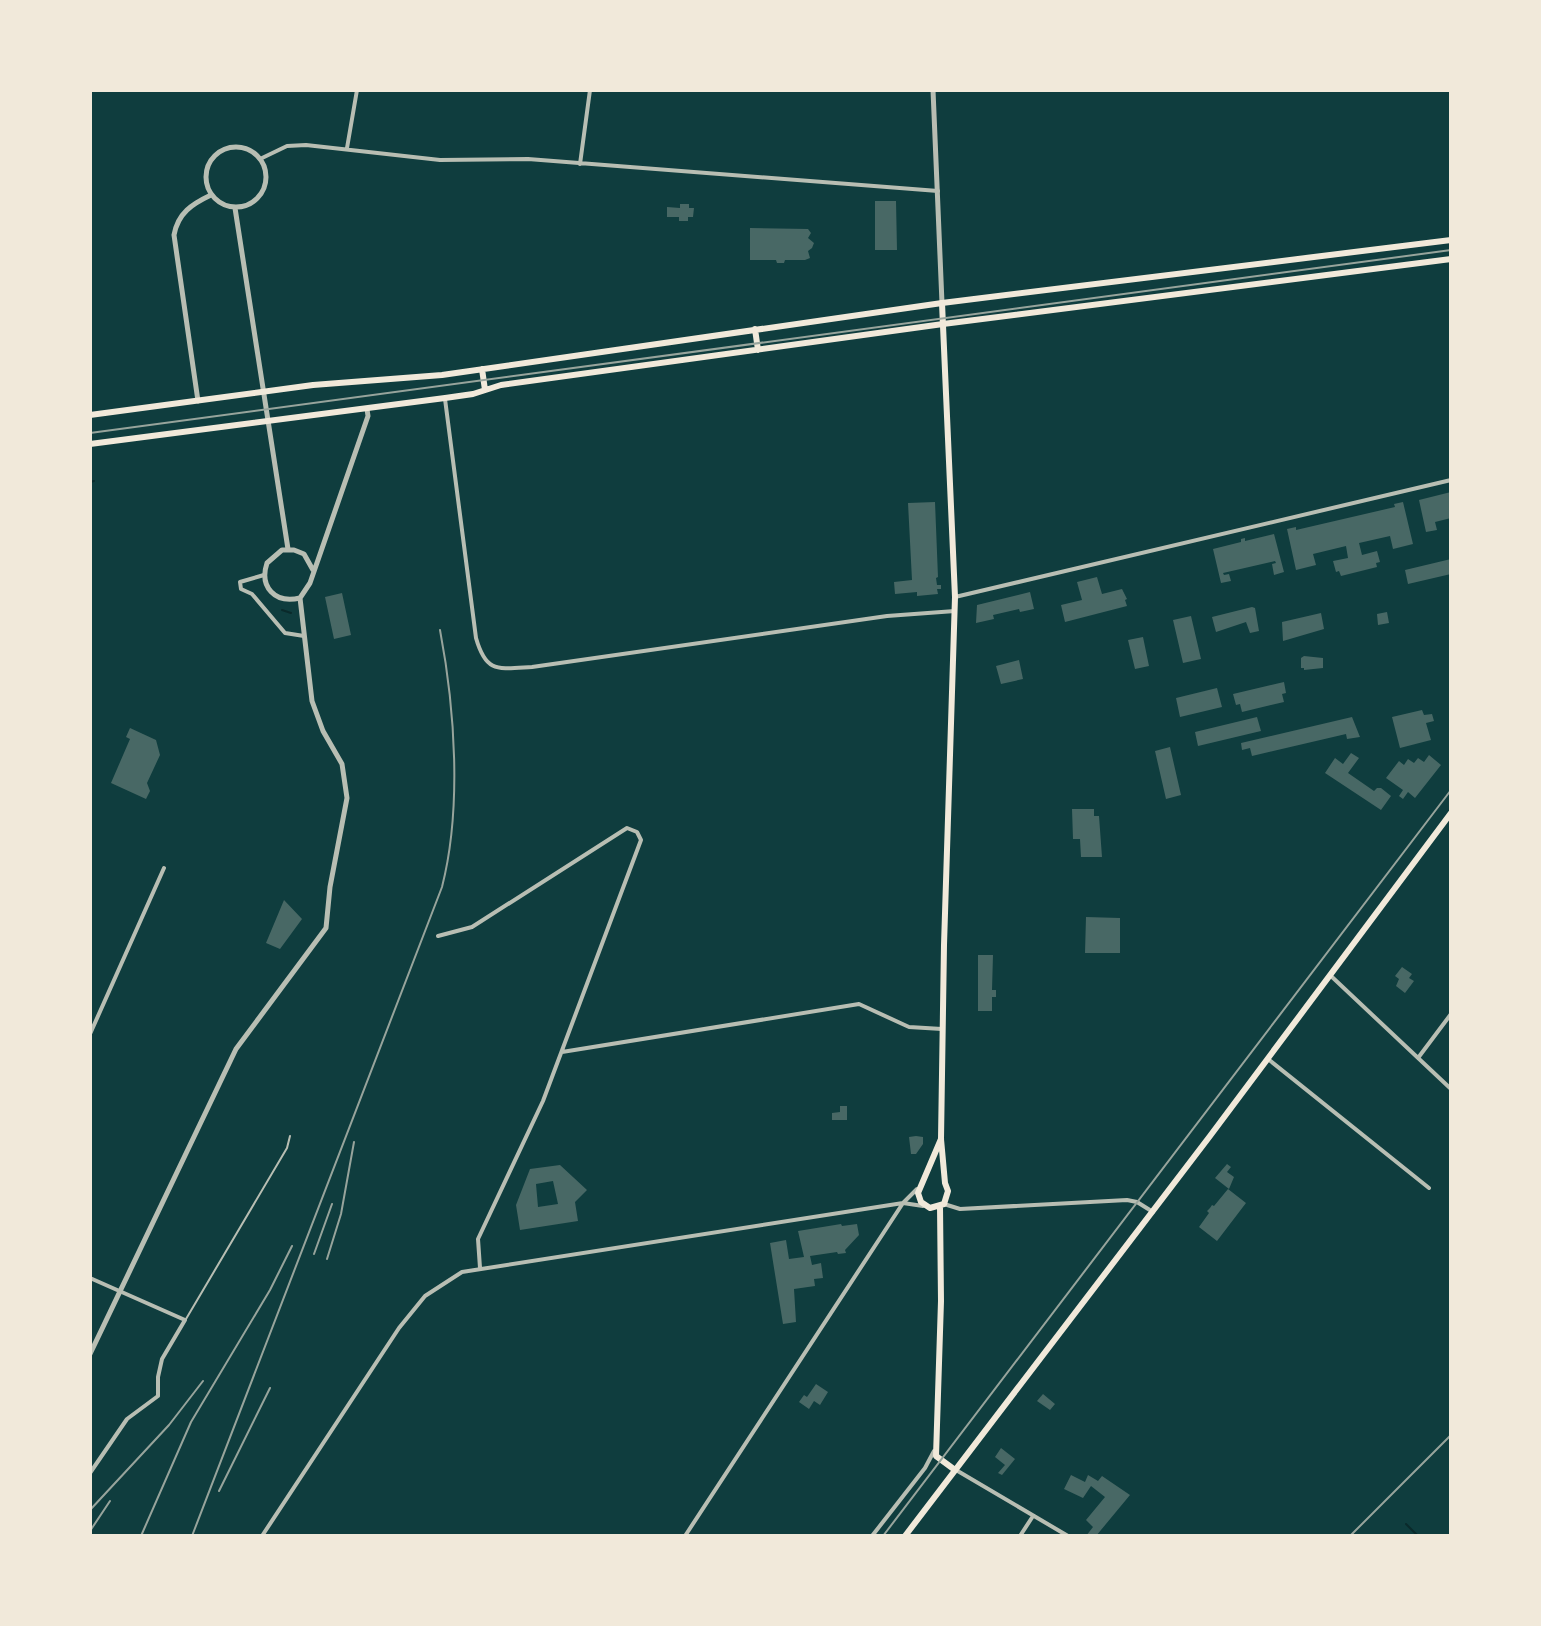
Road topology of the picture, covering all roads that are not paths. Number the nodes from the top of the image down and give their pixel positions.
1 (357, 90) edge
2 (590, 90) edge
3 (933, 90) edge
4 (347, 148) junction
5 (260, 159) junction
6 (580, 164) junction
7 (938, 191) junction
8 (211, 195) junction
9 (235, 208) junction
10 (1451, 240) edge
11 (1451, 259) edge
12 (942, 303) junction
13 (943, 324) junction
14 (755, 329) junction
15 (758, 350) junction
16 (482, 369) junction
17 (485, 390) junction
18 (445, 398) junction
19 (198, 401) junction
20 (367, 409) junction
21 (90, 415) edge
22 (90, 444) edge
23 (1451, 480) edge
24 (288, 549) junction
25 (313, 571) junction
26 (264, 575) junction
27 (955, 597) junction
28 (300, 598) junction
29 (955, 611) junction
30 (306, 636) junction
31 (1451, 813) edge
32 (164, 868) dead end
33 (438, 936) dead end
34 (1331, 976) junction
35 (1451, 1014) edge
36 (943, 1029) junction
37 (90, 1034) edge
38 (562, 1052) junction
39 (1418, 1058) junction
40 (1268, 1059) junction
41 (1451, 1089) edge
42 (290, 1136) dead end
43 (941, 1139) junction
44 (945, 1183) junction
45 (920, 1185) junction
46 (1429, 1188) dead end
47 (903, 1203) junction
48 (942, 1205) junction
49 (925, 1206) junction
50 (1153, 1212) junction
51 (480, 1268) junction
52 (90, 1278) edge
53 (121, 1290) junction
54 (185, 1320) junction
55 (90, 1354) edge
56 (936, 1448) junction
57 (955, 1470) junction
58 (90, 1473) edge
59 (1033, 1516) junction
60 (262, 1536) edge
61 (685, 1536) edge
62 (872, 1536) edge
63 (905, 1536) edge
64 (1020, 1536) edge
65 (1068, 1536) edge

1 - 4 street
2 - 6 street
3 - 7 street
4 - 5 street
4 - 6 street
5 - 8 street
5 - 9 street
6 - 7 street
7 - 12 street
8 - 9 street
8 - 19 street
9 - 24 street
10 - 12 main road
11 - 13 main road
12 - 13 main road
12 - 14 main road
13 - 15 main road
13 - 27 main road
14 - 15 main road
14 - 16 main road
15 - 17 main road
16 - 17 main road
16 - 19 main road
17 - 18 main road
18 - 20 main road
18 - 29 street
19 - 21 main road
20 - 22 main road
20 - 25 street
23 - 27 street
24 - 25 street
24 - 26 street
25 - 28 street
26 - 28 street
26 - 30 street
27 - 29 main road
28 - 30 street
29 - 36 main road
30 - 53 street
31 - 34 main road
32 - 37 street
33 - 38 street
34 - 39 street
34 - 40 main road
35 - 39 street
36 - 38 street
36 - 43 main road
38 - 51 street
39 - 41 street
40 - 46 street
40 - 50 main road
42 - 54 lane
43 - 44 main road
43 - 45 main road
44 - 45 main road
44 - 48 main road
45 - 47 street
45 - 49 main road
47 - 49 street
47 - 51 street
47 - 61 street
48 - 49 main road
48 - 50 street
48 - 56 main road
50 - 57 main road
51 - 60 street
52 - 53 street
53 - 54 street
53 - 55 street
54 - 58 street
56 - 57 main road
56 - 62 street
57 - 59 street
57 - 63 main road
59 - 64 street
59 - 65 street

